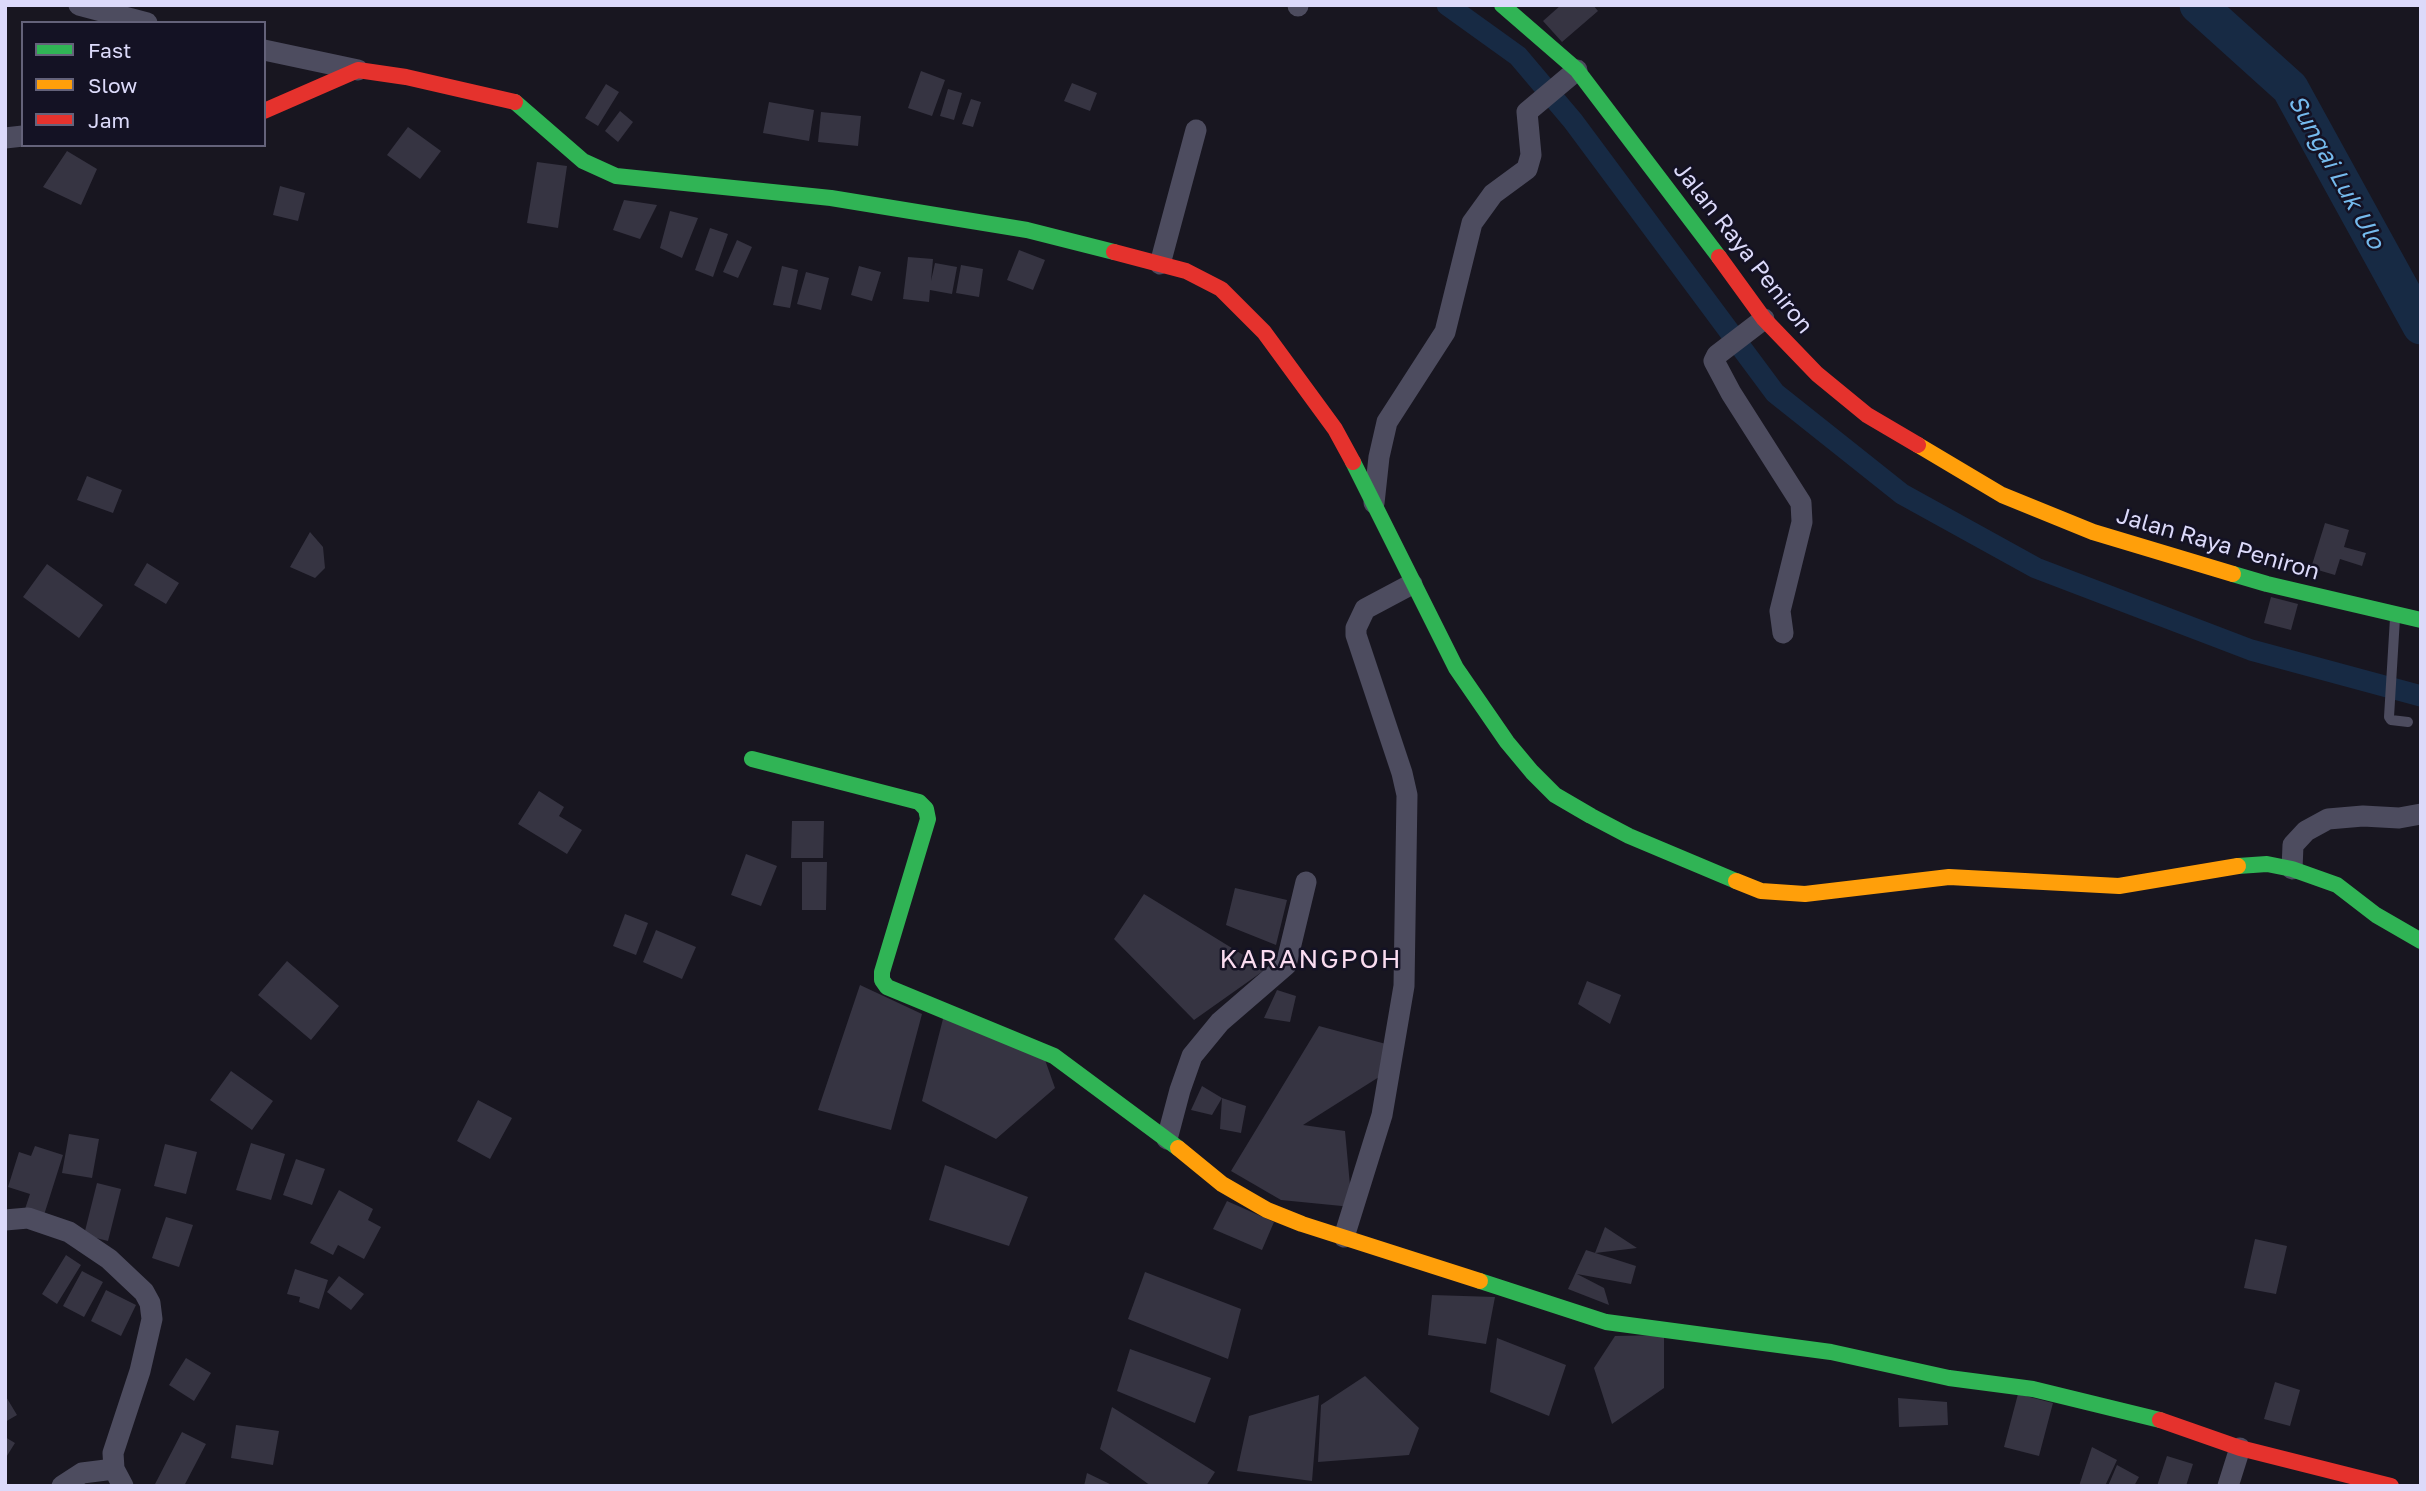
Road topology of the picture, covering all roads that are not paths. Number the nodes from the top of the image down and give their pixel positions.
1 (79, 5) edge
2 (1502, 5) edge
3 (139, 21) edge
4 (266, 50) edge
5 (1577, 69) junction
6 (358, 70) junction
7 (266, 110) edge
8 (1196, 130) dead end
9 (1160, 264) junction
10 (1764, 319) junction
11 (1374, 503) junction
12 (1412, 584) junction
13 (2395, 615) junction
14 (2421, 620) edge
15 (1783, 633) dead end
16 (2408, 722) dead end
17 (752, 759) dead end
18 (2421, 814) edge
19 (2292, 869) junction
20 (1306, 882) dead end
21 (2421, 941) edge
22 (1167, 1139) junction
23 (5, 1220) edge
24 (1344, 1237) junction
25 (2240, 1448) junction
26 (118, 1478) edge
27 (62, 1486) edge
28 (2228, 1486) edge
29 (2391, 1486) edge

1 - 3 street
2 - 5 street, Jalan Raya Peniron
4 - 6 street
5 - 10 street, Jalan Raya Peniron
5 - 11 street
6 - 7 street
6 - 9 street
8 - 9 street
9 - 11 street
10 - 13 street, Jalan Raya Peniron
10 - 15 street
11 - 12 street
12 - 19 street
12 - 24 street
13 - 14 street, Jalan Raya Peniron
13 - 16 lane
17 - 22 street
18 - 19 street
19 - 21 street
20 - 22 street
22 - 24 street
23 - 26 street
24 - 25 street
25 - 28 street
25 - 29 street
26 - 27 street

